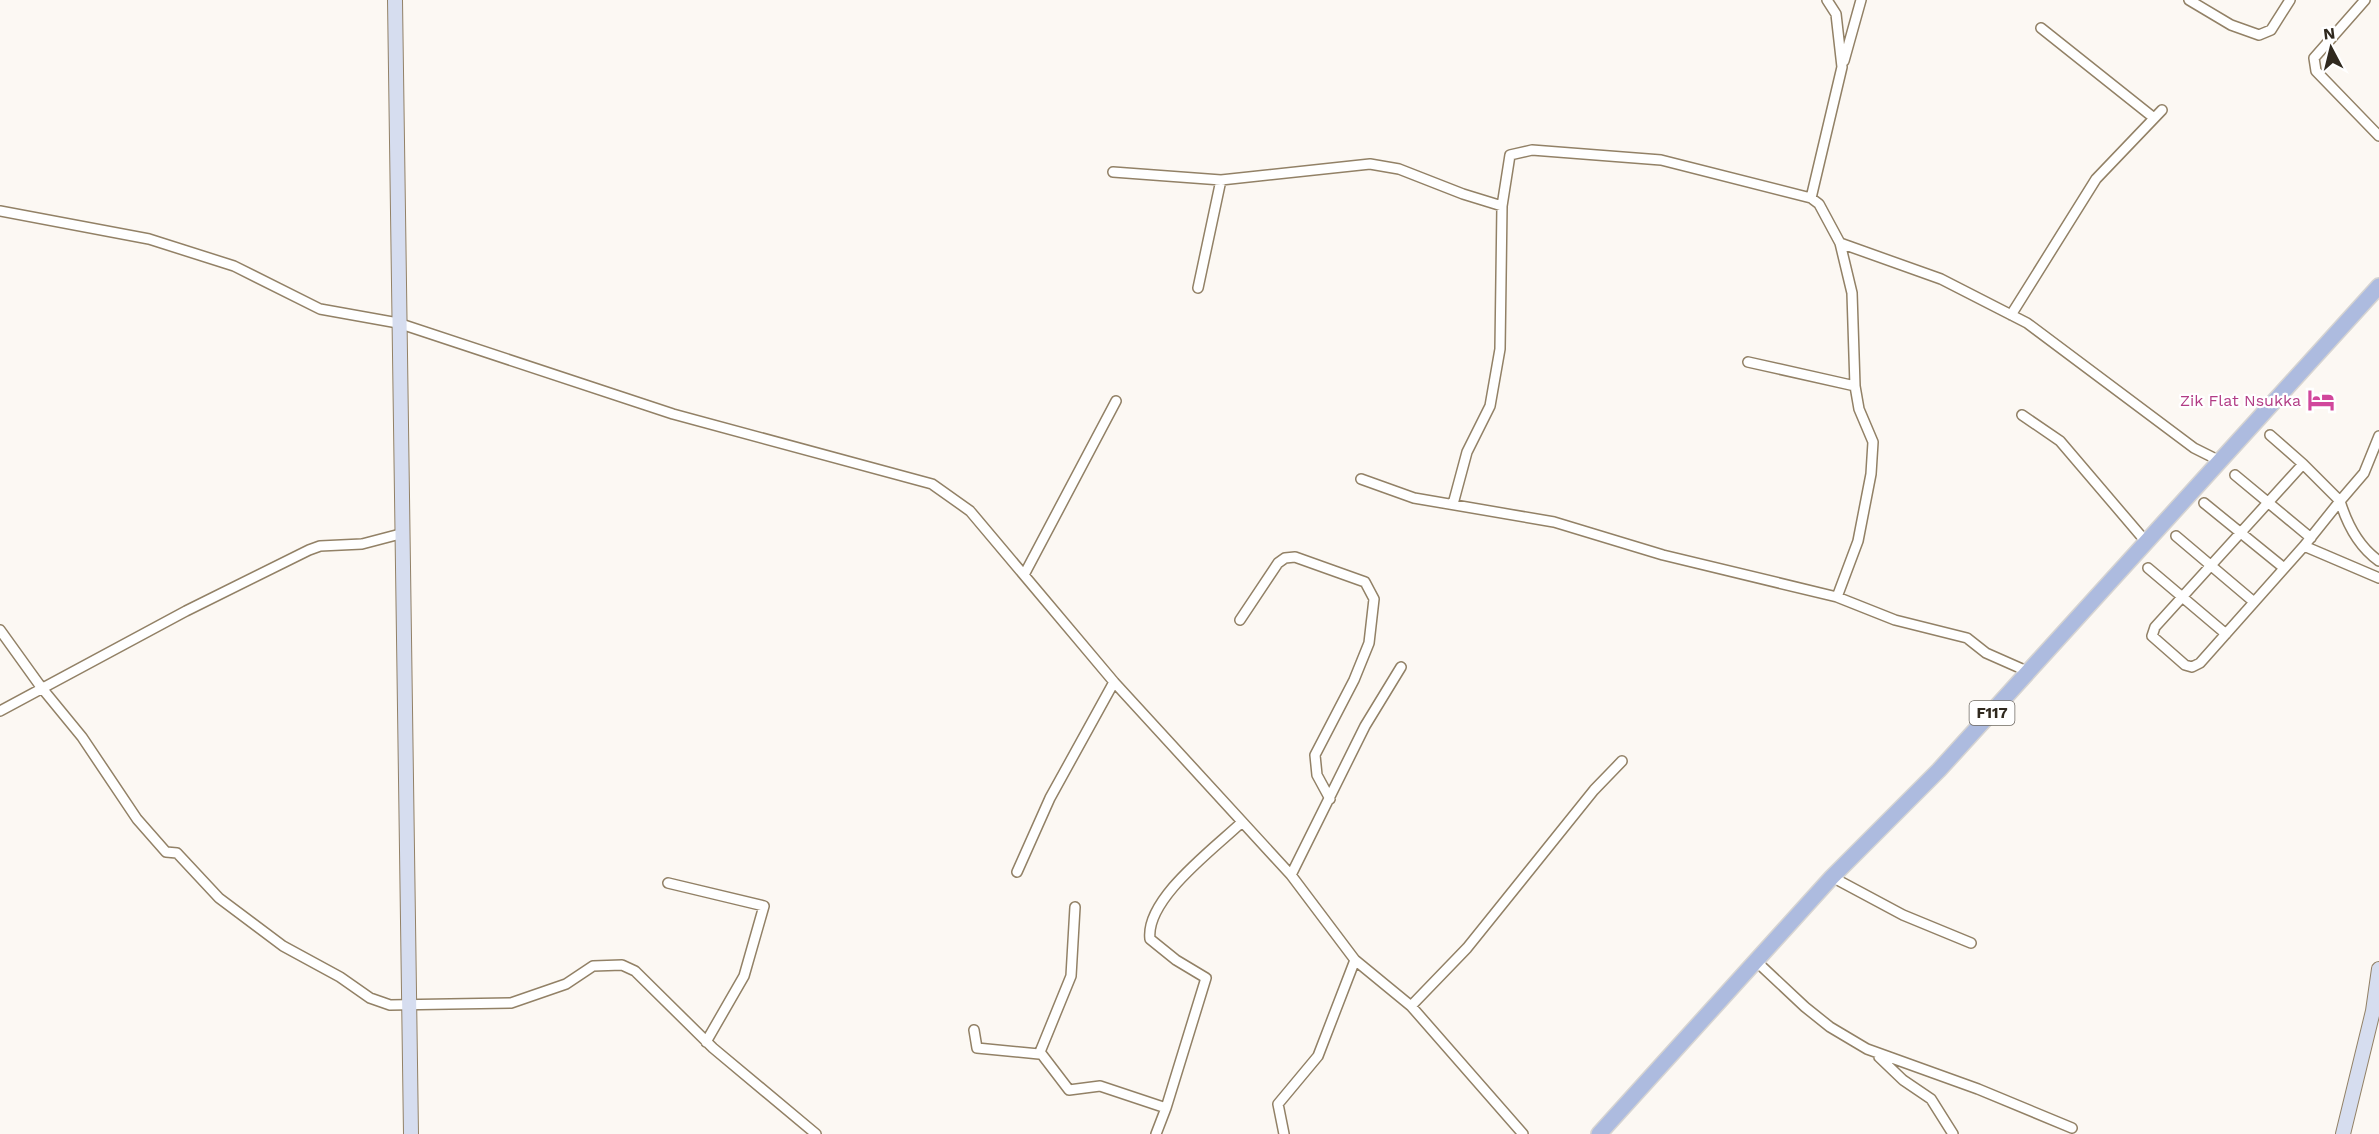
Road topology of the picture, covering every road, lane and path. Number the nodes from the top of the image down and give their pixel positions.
1 (395, 0) edge
2 (1827, 0) edge
3 (1861, 0) edge
4 (2188, 0) edge
5 (2290, 0) edge
6 (2365, 0) edge
7 (2040, 28) dead end
8 (1842, 67) junction
9 (2162, 110) dead end
10 (2154, 118) junction
11 (2379, 136) edge
12 (1113, 172) dead end
13 (1221, 180) junction
14 (1811, 198) junction
15 (1502, 206) junction
16 (0, 211) edge
17 (1840, 243) junction
18 (2379, 286) edge
19 (1198, 288) dead end
20 (2012, 315) junction
21 (398, 323) junction
22 (1748, 362) dead end
23 (1855, 386) junction
24 (1116, 401) dead end
25 (2022, 415) dead end
26 (2270, 435) dead end
27 (2379, 436) edge
28 (2222, 462) junction
29 (2303, 464) junction
30 (2235, 475) dead end
31 (1361, 479) dead end
32 (2340, 501) junction
33 (2204, 503) dead end
34 (2268, 503) junction
35 (1453, 504) junction
36 (404, 533) junction
37 (2240, 534) junction
38 (2176, 536) dead end
39 (2311, 538) junction
40 (2147, 543) junction
41 (2304, 546) junction
42 (2379, 561) edge
43 (2211, 566) junction
44 (2148, 568) dead end
45 (2284, 568) junction
46 (1024, 575) junction
47 (2379, 578) edge
48 (1837, 597) junction
49 (2182, 598) junction
50 (2254, 602) junction
51 (1240, 620) dead end
52 (0, 630) edge
53 (2226, 634) junction
54 (1401, 667) dead end
55 (2029, 672) junction
56 (1114, 682) junction
57 (41, 687) junction
58 (0, 711) edge
59 (1622, 761) dead end
60 (1330, 799) junction
61 (1242, 822) junction
62 (1017, 872) dead end
63 (1291, 875) junction
64 (1832, 877) junction
65 (669, 883) dead end
66 (1075, 908) dead end
67 (1971, 943) dead end
68 (1355, 960) junction
69 (1757, 962) junction
70 (2379, 969) edge
71 (410, 1004) junction
72 (1411, 1006) junction
73 (974, 1030) dead end
74 (706, 1042) junction
75 (1040, 1052) junction
76 (1875, 1053) junction
77 (1166, 1108) junction
78 (2072, 1128) dead end
79 (411, 1134) edge
80 (816, 1134) edge
81 (1156, 1134) edge
82 (1284, 1134) edge
83 (1523, 1134) edge
84 (1599, 1134) edge
85 (1953, 1134) edge
86 (2343, 1134) edge

1 - 21 main road
2 - 8 street
3 - 8 street
4 - 5 street
6 - 11 street
7 - 10 street
8 - 14 street
9 - 10 street
10 - 20 street
12 - 13 street
13 - 15 street
13 - 19 street
14 - 15 street
14 - 17 street
15 - 35 street
16 - 21 street
17 - 20 street
17 - 23 street
18 - 28 main road, F117
20 - 28 street
21 - 36 main road
21 - 46 street
22 - 23 street
23 - 48 street
24 - 46 street
25 - 40 street
26 - 29 street
27 - 32 street
28 - 40 main road, F117
29 - 32 street
29 - 34 street
30 - 34 street
31 - 35 street
32 - 39 street
32 - 42 street
33 - 37 street
34 - 37 street
34 - 39 street
35 - 48 street
36 - 57 street
36 - 71 main road
37 - 43 street
37 - 45 street
38 - 43 street
39 - 41 street
40 - 55 main road, F117
41 - 45 street
41 - 47 street
43 - 49 street
43 - 50 street
44 - 49 street
45 - 50 street
46 - 56 street
48 - 55 street
49 - 53 street
49 - 53 street
50 - 53 street
51 - 60 street
52 - 57 street
54 - 60 street
55 - 64 main road, F117
56 - 61 street
56 - 62 street
57 - 58 street
57 - 71 street
59 - 72 street
60 - 63 street
61 - 63 street
61 - 77 street
63 - 68 street
64 - 67 street
64 - 69 main road, F117
65 - 74 street
66 - 75 street
68 - 72 street
68 - 82 street
69 - 76 street
69 - 84 main road, F117
70 - 86 main road
71 - 74 street
71 - 79 main road
72 - 83 street
73 - 75 street
74 - 80 street
75 - 77 street
76 - 78 street
76 - 85 street
77 - 81 street

